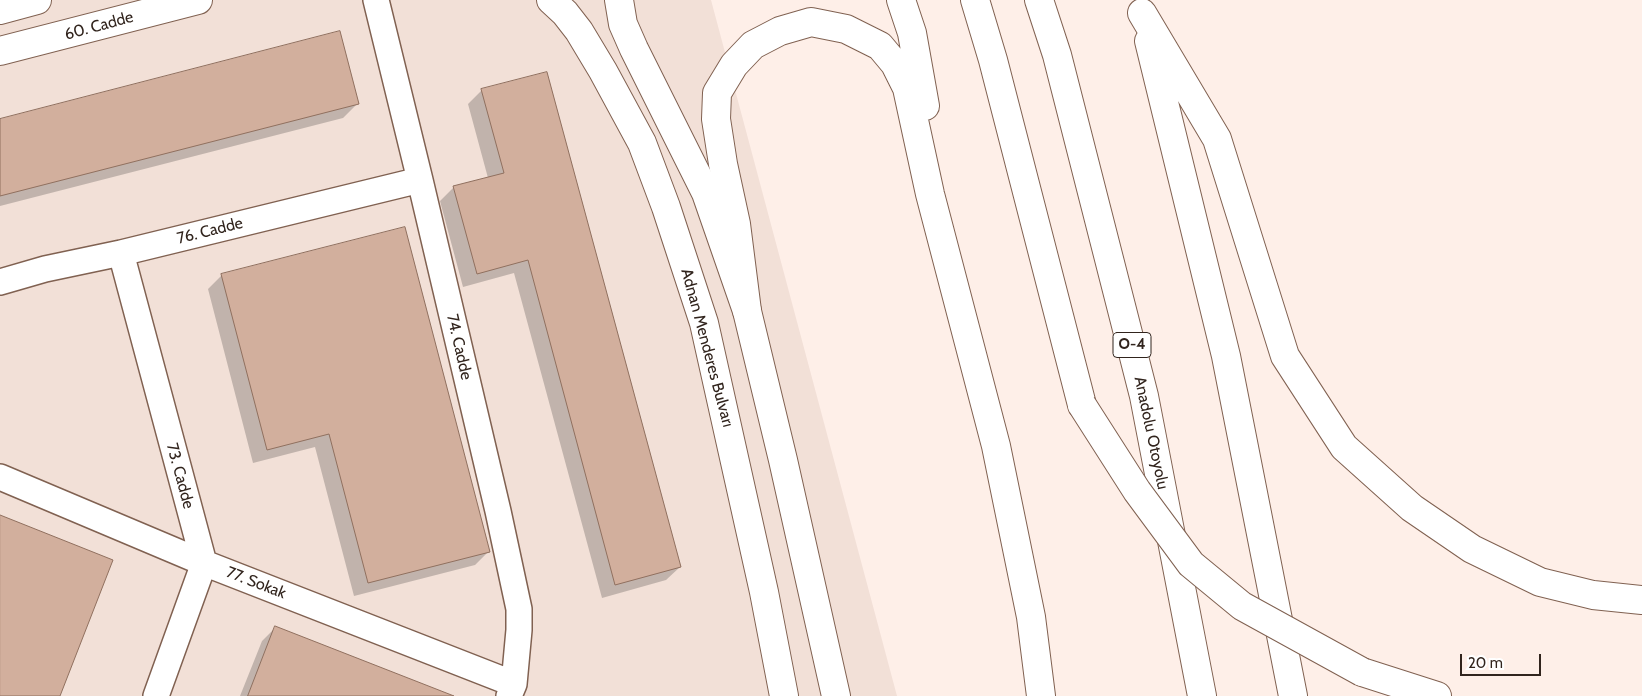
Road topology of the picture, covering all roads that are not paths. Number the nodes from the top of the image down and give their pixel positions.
1 (37, 0) edge
2 (198, 0) edge
3 (376, 0) edge
4 (551, 0) edge
5 (619, 0) edge
6 (901, 0) edge
7 (975, 0) edge
8 (1039, 0) edge
9 (1140, 6) edge
10 (0, 10) edge
11 (0, 51) edge
12 (420, 180) junction
13 (930, 194) junction
14 (121, 253) junction
15 (0, 282) edge
16 (747, 311) junction
17 (0, 477) edge
18 (204, 563) junction
19 (1642, 600) edge
20 (511, 690) edge
21 (156, 696) edge
22 (784, 696) edge
23 (836, 696) edge
24 (1041, 696) edge
25 (1202, 696) edge
26 (1293, 696) edge
27 (1437, 696) edge

1 - 10 main road
2 - 11 main road, 60. Cadde
3 - 12 street, 74. Cadde
4 - 22 main road, Adnan Menderes Bulvarı
5 - 16 main road
6 - 13 main road
7 - 27 main road, bridge
8 - 25 main road, Anadolu Otoyolu / O-4
9 - 19 main road
9 - 26 main road
12 - 14 street, 76. Cadde
12 - 20 street, 74. Cadde
13 - 16 main road
13 - 24 main road
14 - 15 street, 76. Cadde
14 - 18 street, 73. Cadde
16 - 23 main road
17 - 18 street, 77. Sokak
18 - 20 street, 77. Sokak
18 - 21 street

